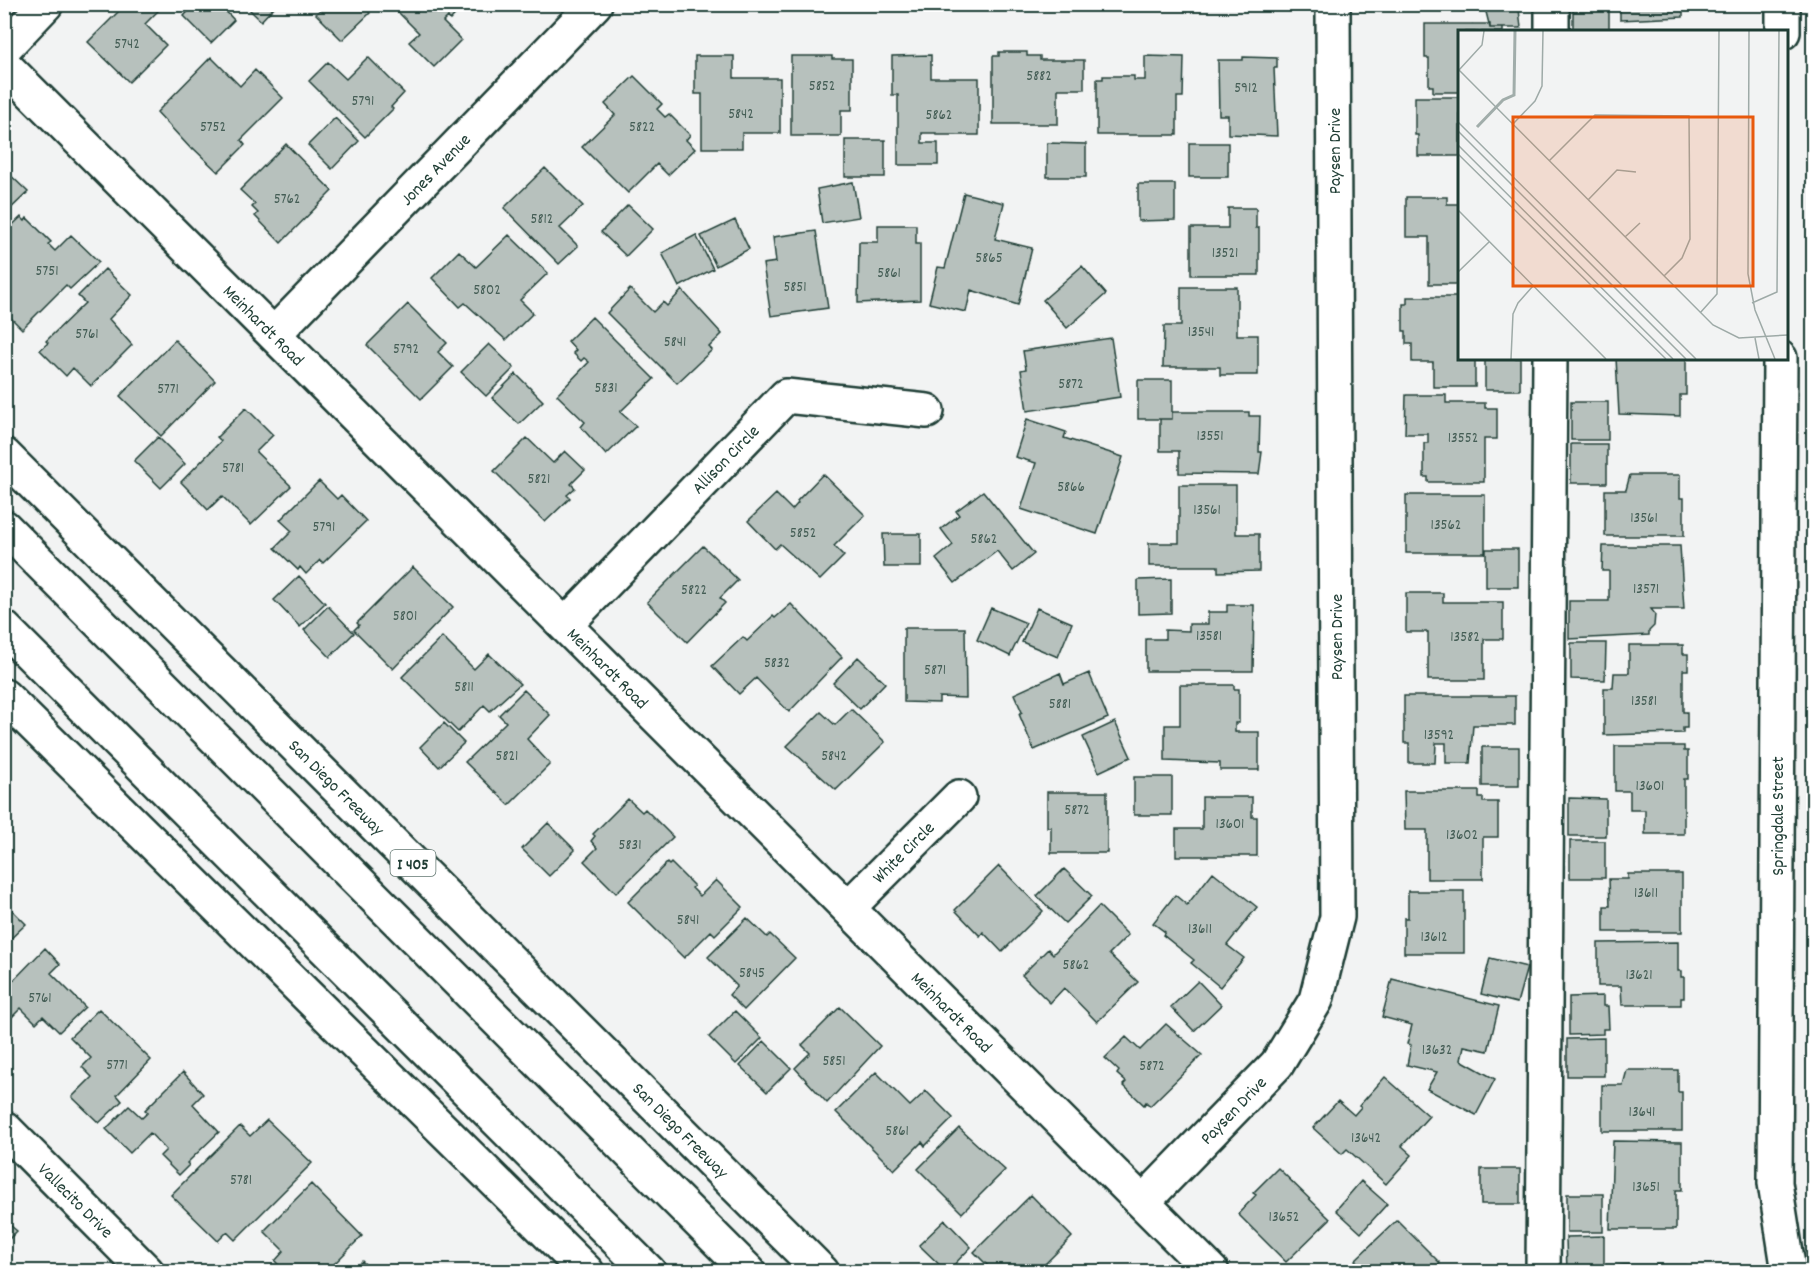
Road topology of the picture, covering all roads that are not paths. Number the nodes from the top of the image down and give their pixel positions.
1 (46, 4) edge
2 (596, 4) edge
3 (1333, 4) edge
4 (1552, 4) edge
5 (1783, 4) edge
6 (1552, 30) edge
7 (1783, 30) edge
8 (4, 48) edge
9 (4, 65) edge
10 (274, 334) junction
11 (1550, 360) edge
12 (1780, 360) edge
13 (927, 411) dead end
14 (4, 455) edge
15 (4, 527) edge
16 (565, 625) junction
17 (4, 628) edge
18 (4, 696) edge
19 (959, 797) dead end
20 (848, 908) junction
21 (4, 1128) edge
22 (1143, 1202) junction
23 (147, 1272) edge
24 (587, 1272) edge
25 (649, 1272) edge
26 (749, 1272) edge
27 (822, 1272) edge
28 (1212, 1272) edge
29 (1543, 1272) edge
30 (1789, 1272) edge

1 - 8 main road
2 - 10 main road, Jones Avenue
3 - 22 main road, Paysen Drive
4 - 6 main road
5 - 7 main road
9 - 10 main road, Meinhardt Road
10 - 16 main road, Meinhardt Road
11 - 29 main road
12 - 30 main road, Springdale Street
13 - 16 main road, Allison Circle
14 - 27 main road, San Diego Freeway / I 405
15 - 26 main road
16 - 20 main road, Meinhardt Road
17 - 25 main road
18 - 24 main road
19 - 20 main road, White Circle
20 - 22 main road, Meinhardt Road
21 - 23 main road, Vallecito Drive
22 - 28 main road, Meinhardt Road

